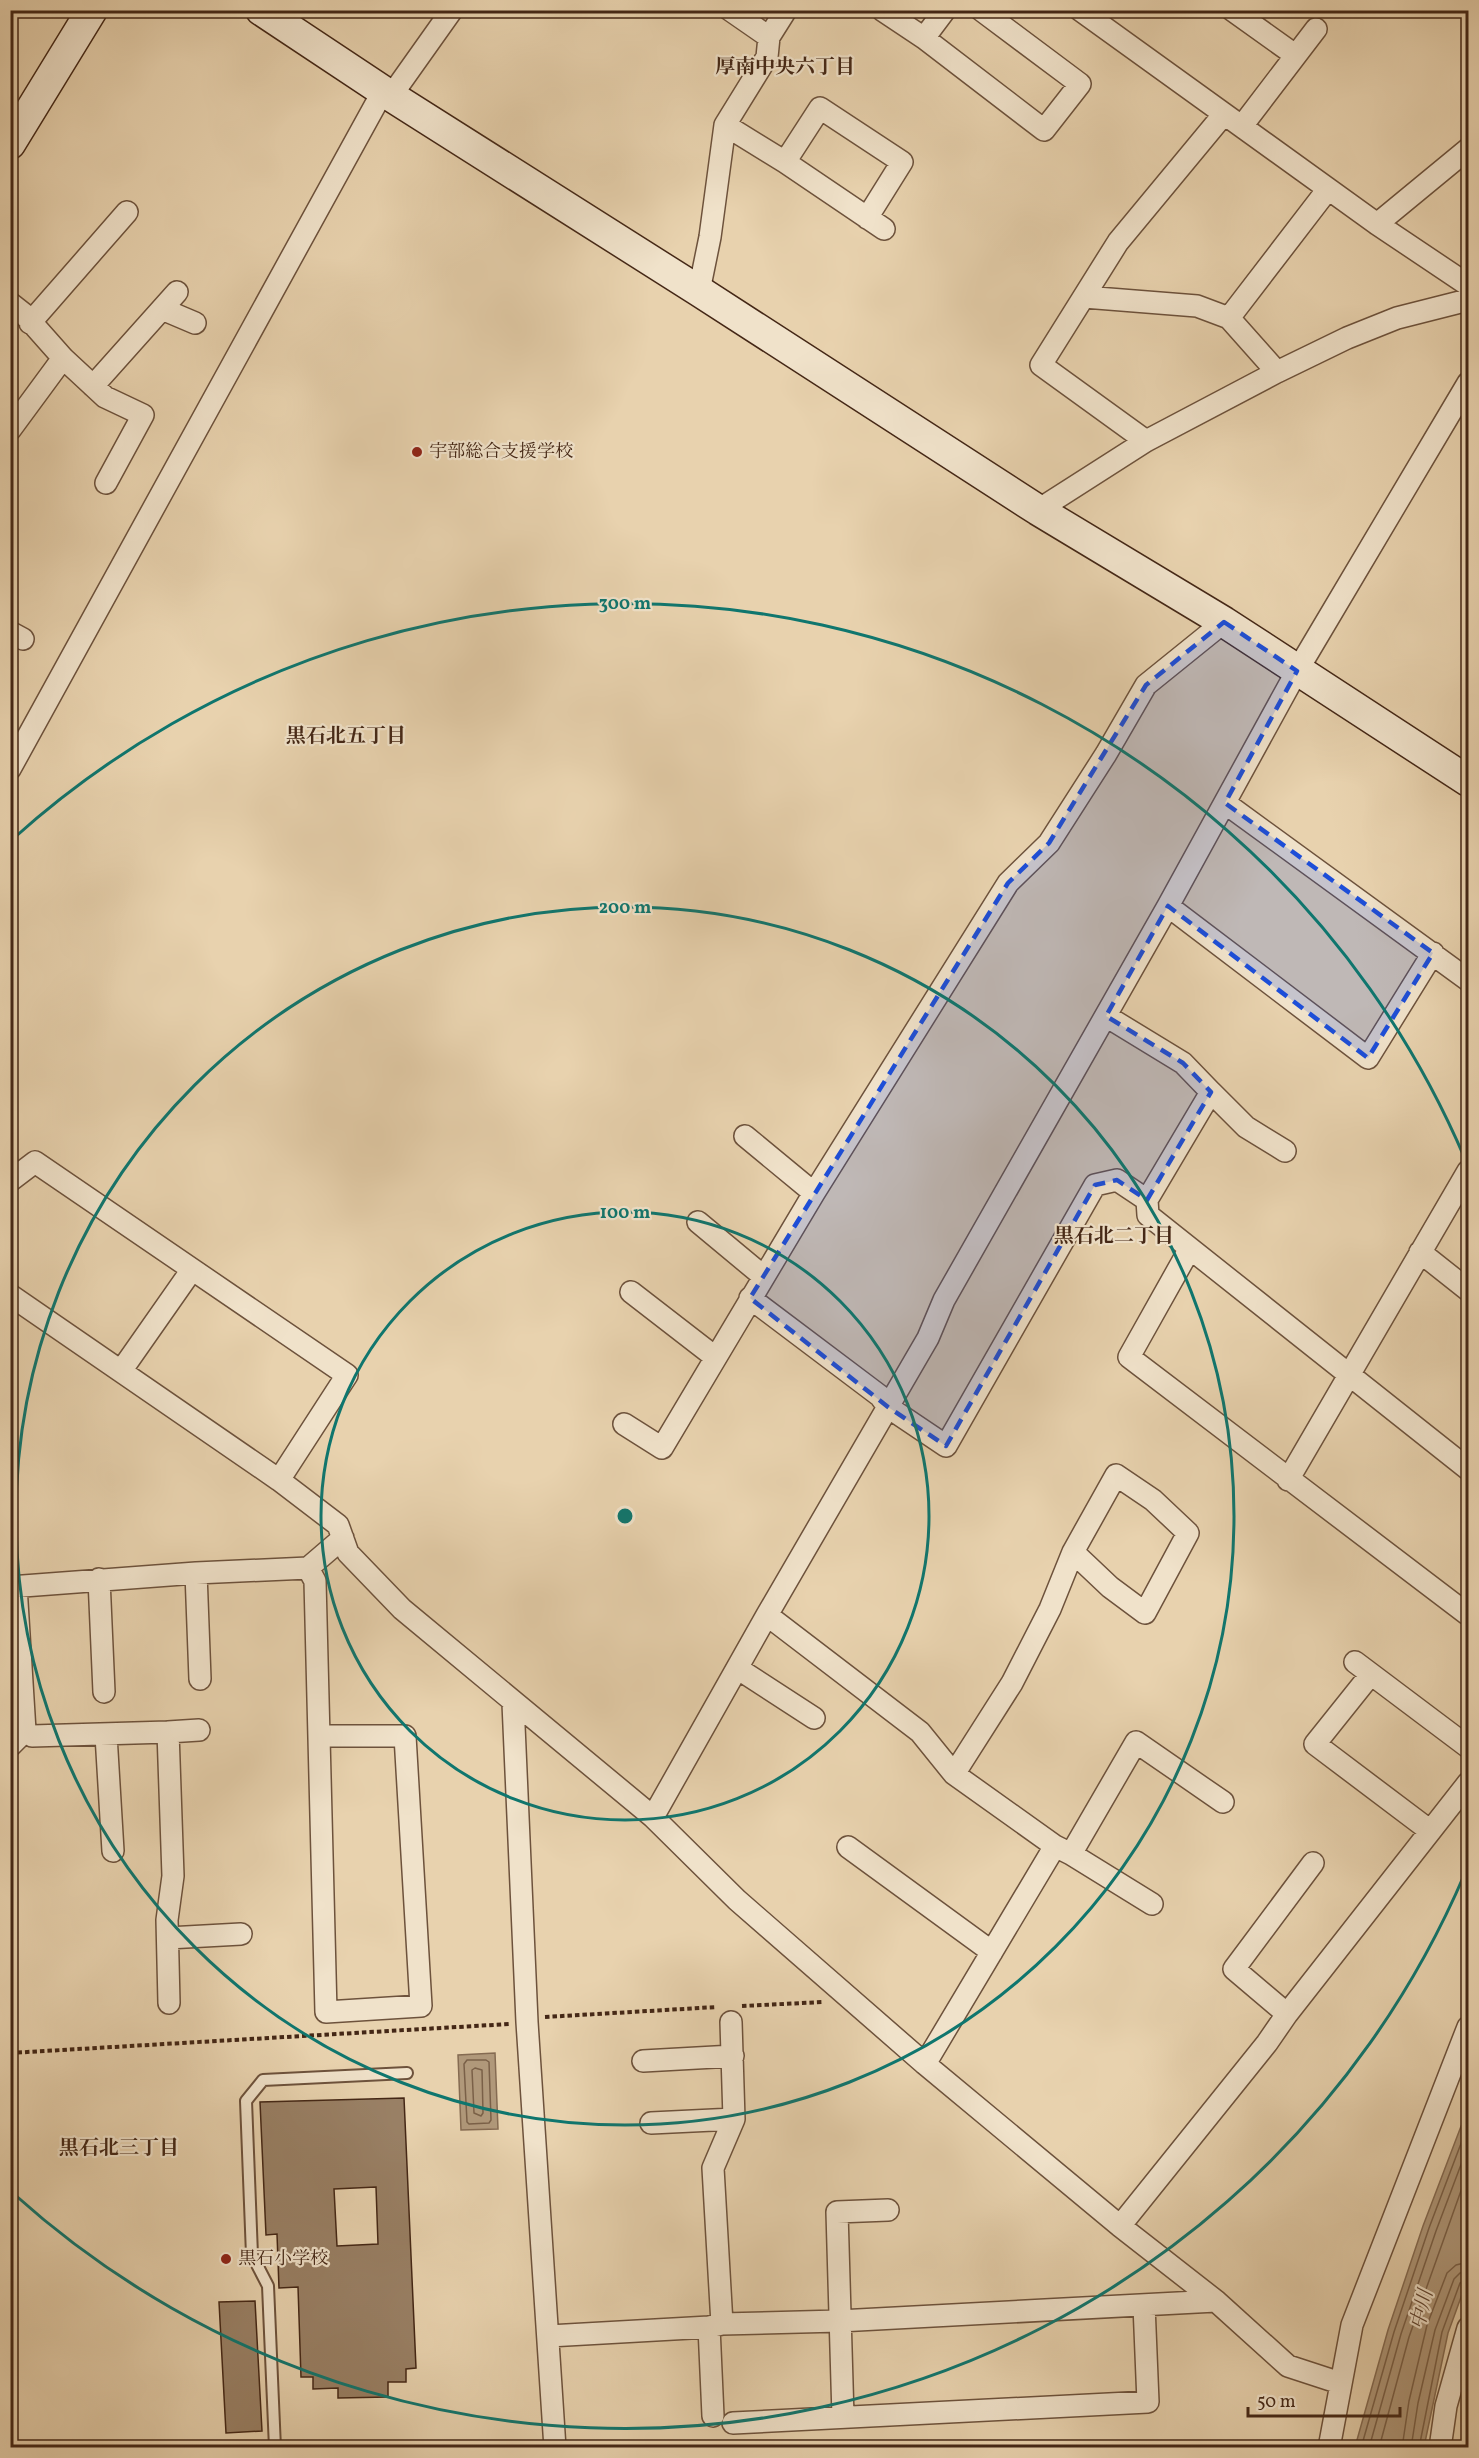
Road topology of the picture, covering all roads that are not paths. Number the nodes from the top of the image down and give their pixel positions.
1 (92, 10) edge
2 (261, 10) edge
3 (452, 10) edge
4 (730, 10) edge
5 (786, 10) edge
6 (882, 10) edge
7 (945, 10) edge
8 (981, 10) edge
9 (1080, 10) edge
10 (1232, 10) edge
11 (1316, 29) dead end
12 (769, 37) junction
13 (924, 39) junction
14 (1295, 55) junction
15 (387, 94) junction
16 (1224, 114) junction
17 (725, 125) junction
18 (1242, 126) junction
19 (10, 144) edge
20 (1468, 149) edge
21 (785, 162) junction
22 (1328, 189) junction
23 (127, 212) dead end
24 (1377, 224) junction
25 (1468, 285) edge
26 (699, 291) junction
27 (177, 292) dead end
28 (1084, 297) junction
29 (1468, 300) edge
30 (10, 303) edge
31 (162, 309) junction
32 (1229, 318) junction
33 (30, 323) junction
34 (195, 323) dead end
35 (63, 358) junction
36 (1277, 372) junction
37 (1468, 383) edge
38 (93, 386) junction
39 (10, 430) edge
40 (1146, 441) junction
41 (106, 483) dead end
42 (1038, 510) junction
43 (1224, 622) junction
44 (1297, 671) junction
45 (11, 768) edge
46 (1468, 781) edge
47 (1225, 803) junction
48 (1168, 906) junction
49 (1433, 953) junction
50 (1468, 980) edge
51 (1106, 1016) junction
52 (1211, 1092) junction
53 (745, 1136) dead end
54 (1285, 1150) dead end
55 (1468, 1172) edge
56 (10, 1181) edge
57 (814, 1192) junction
58 (1148, 1200) junction
59 (698, 1222) dead end
60 (1190, 1250) junction
61 (1420, 1252) junction
62 (191, 1270) junction
63 (763, 1276) junction
64 (1468, 1290) edge
65 (631, 1292) dead end
66 (10, 1295) edge
67 (750, 1298) junction
68 (715, 1357) junction
69 (121, 1371) junction
70 (1349, 1376) junction
71 (888, 1407) junction
72 (624, 1424) dead end
73 (1468, 1469) edge
74 (279, 1480) junction
75 (1288, 1480) junction
76 (342, 1538) junction
77 (1073, 1552) junction
78 (308, 1568) junction
79 (196, 1573) junction
80 (99, 1579) junction
81 (13, 1586) edge
82 (1468, 1609) edge
83 (767, 1615) junction
84 (737, 1668) junction
85 (200, 1679) dead end
86 (104, 1692) dead end
87 (513, 1703) junction
88 (814, 1718) dead end
89 (199, 1730) dead end
90 (168, 1732) junction
91 (106, 1735) junction
92 (319, 1736) junction
93 (18, 1739) edge
94 (1468, 1747) edge
95 (954, 1774) junction
96 (1468, 1783) edge
97 (1223, 1802) dead end
98 (653, 1817) junction
99 (1429, 1830) junction
100 (848, 1847) dead end
101 (1063, 1850) junction
102 (112, 1851) dead end
103 (1313, 1863) dead end
104 (1152, 1904) dead end
105 (241, 1934) dead end
106 (168, 1938) junction
107 (992, 1952) junction
108 (169, 2003) dead end
109 (729, 2012) road end
110 (1287, 2014) junction
111 (1468, 2027) edge
112 (733, 2056) junction
113 (643, 2061) dead end
114 (925, 2064) junction
115 (407, 2073) dead end
116 (734, 2119) junction
117 (651, 2122) dead end
118 (888, 2210) dead end
119 (1120, 2226) junction
120 (1216, 2301) junction
121 (1144, 2305) junction
122 (839, 2320) junction
123 (716, 2326) junction
124 (1468, 2328) edge
125 (549, 2336) junction
126 (1340, 2383) junction
127 (712, 2416) dead end
128 (843, 2417) junction
129 (733, 2423) dead end
130 (275, 2448) edge
131 (555, 2448) edge
132 (1329, 2448) edge
133 (1440, 2448) edge

1 - 19 street
2 - 15 street
3 - 15 street
4 - 12 street
5 - 12 street
6 - 13 street
7 - 13 street
8 - 13 street
9 - 16 street
10 - 14 street
11 - 14 street
12 - 17 street
14 - 18 street
15 - 26 street
15 - 45 street
16 - 18 street
16 - 28 street
17 - 21 street
17 - 26 street
18 - 22 street
20 - 24 street
21 - 21 street
22 - 24 street
22 - 32 street
23 - 33 street
24 - 25 street
26 - 42 street
27 - 31 street
28 - 32 street
28 - 40 street
29 - 36 street
30 - 33 street
31 - 34 street
31 - 38 street
32 - 36 street
33 - 35 street
35 - 38 street
35 - 39 street
36 - 40 street
37 - 44 street
38 - 41 street
40 - 42 street
42 - 43 street
43 - 44 street
43 - 57 street
44 - 46 street
44 - 47 street
47 - 48 street
47 - 49 street
48 - 49 street
48 - 51 street
49 - 50 street
51 - 52 street
51 - 71 street
52 - 54 street
52 - 58 street
53 - 57 street
55 - 61 street
56 - 62 street
57 - 63 street
58 - 60 street
58 - 71 street
59 - 63 street
60 - 70 street
60 - 75 street
61 - 64 street
61 - 70 street
62 - 69 street
62 - 74 street
63 - 67 street
65 - 68 street
66 - 69 street
67 - 68 street
67 - 71 street
68 - 72 street
69 - 74 street
70 - 73 street
70 - 75 street
71 - 83 street
74 - 76 street
75 - 82 street
76 - 78 street
76 - 87 street
77 - 77 street
77 - 95 street
78 - 79 street
78 - 92 street
79 - 80 street
79 - 85 street
80 - 81 street
80 - 86 street
81 - 93 street
83 - 84 street
83 - 95 street
84 - 88 street
84 - 98 street
87 - 98 street
87 - 125 street
89 - 90 street
90 - 91 street
90 - 106 street
91 - 93 street
91 - 102 street
92 - 92 street
94 - 99 street
95 - 101 street
96 - 99 street
97 - 101 street
98 - 114 street
99 - 110 street
100 - 107 street
101 - 104 street
101 - 107 street
103 - 110 street
105 - 106 street
106 - 108 street
107 - 114 street
109 - 112 street
110 - 119 street
111 - 126 street
112 - 113 street
112 - 116 street
114 - 119 street
115 - 130 lane
116 - 117 street
116 - 123 street
118 - 122 street
119 - 120 street
120 - 121 street
120 - 126 street
121 - 122 street
121 - 128 street
122 - 123 street
122 - 128 street
123 - 125 street
123 - 127 street
124 - 133 street
125 - 131 street
126 - 132 street
128 - 129 street

